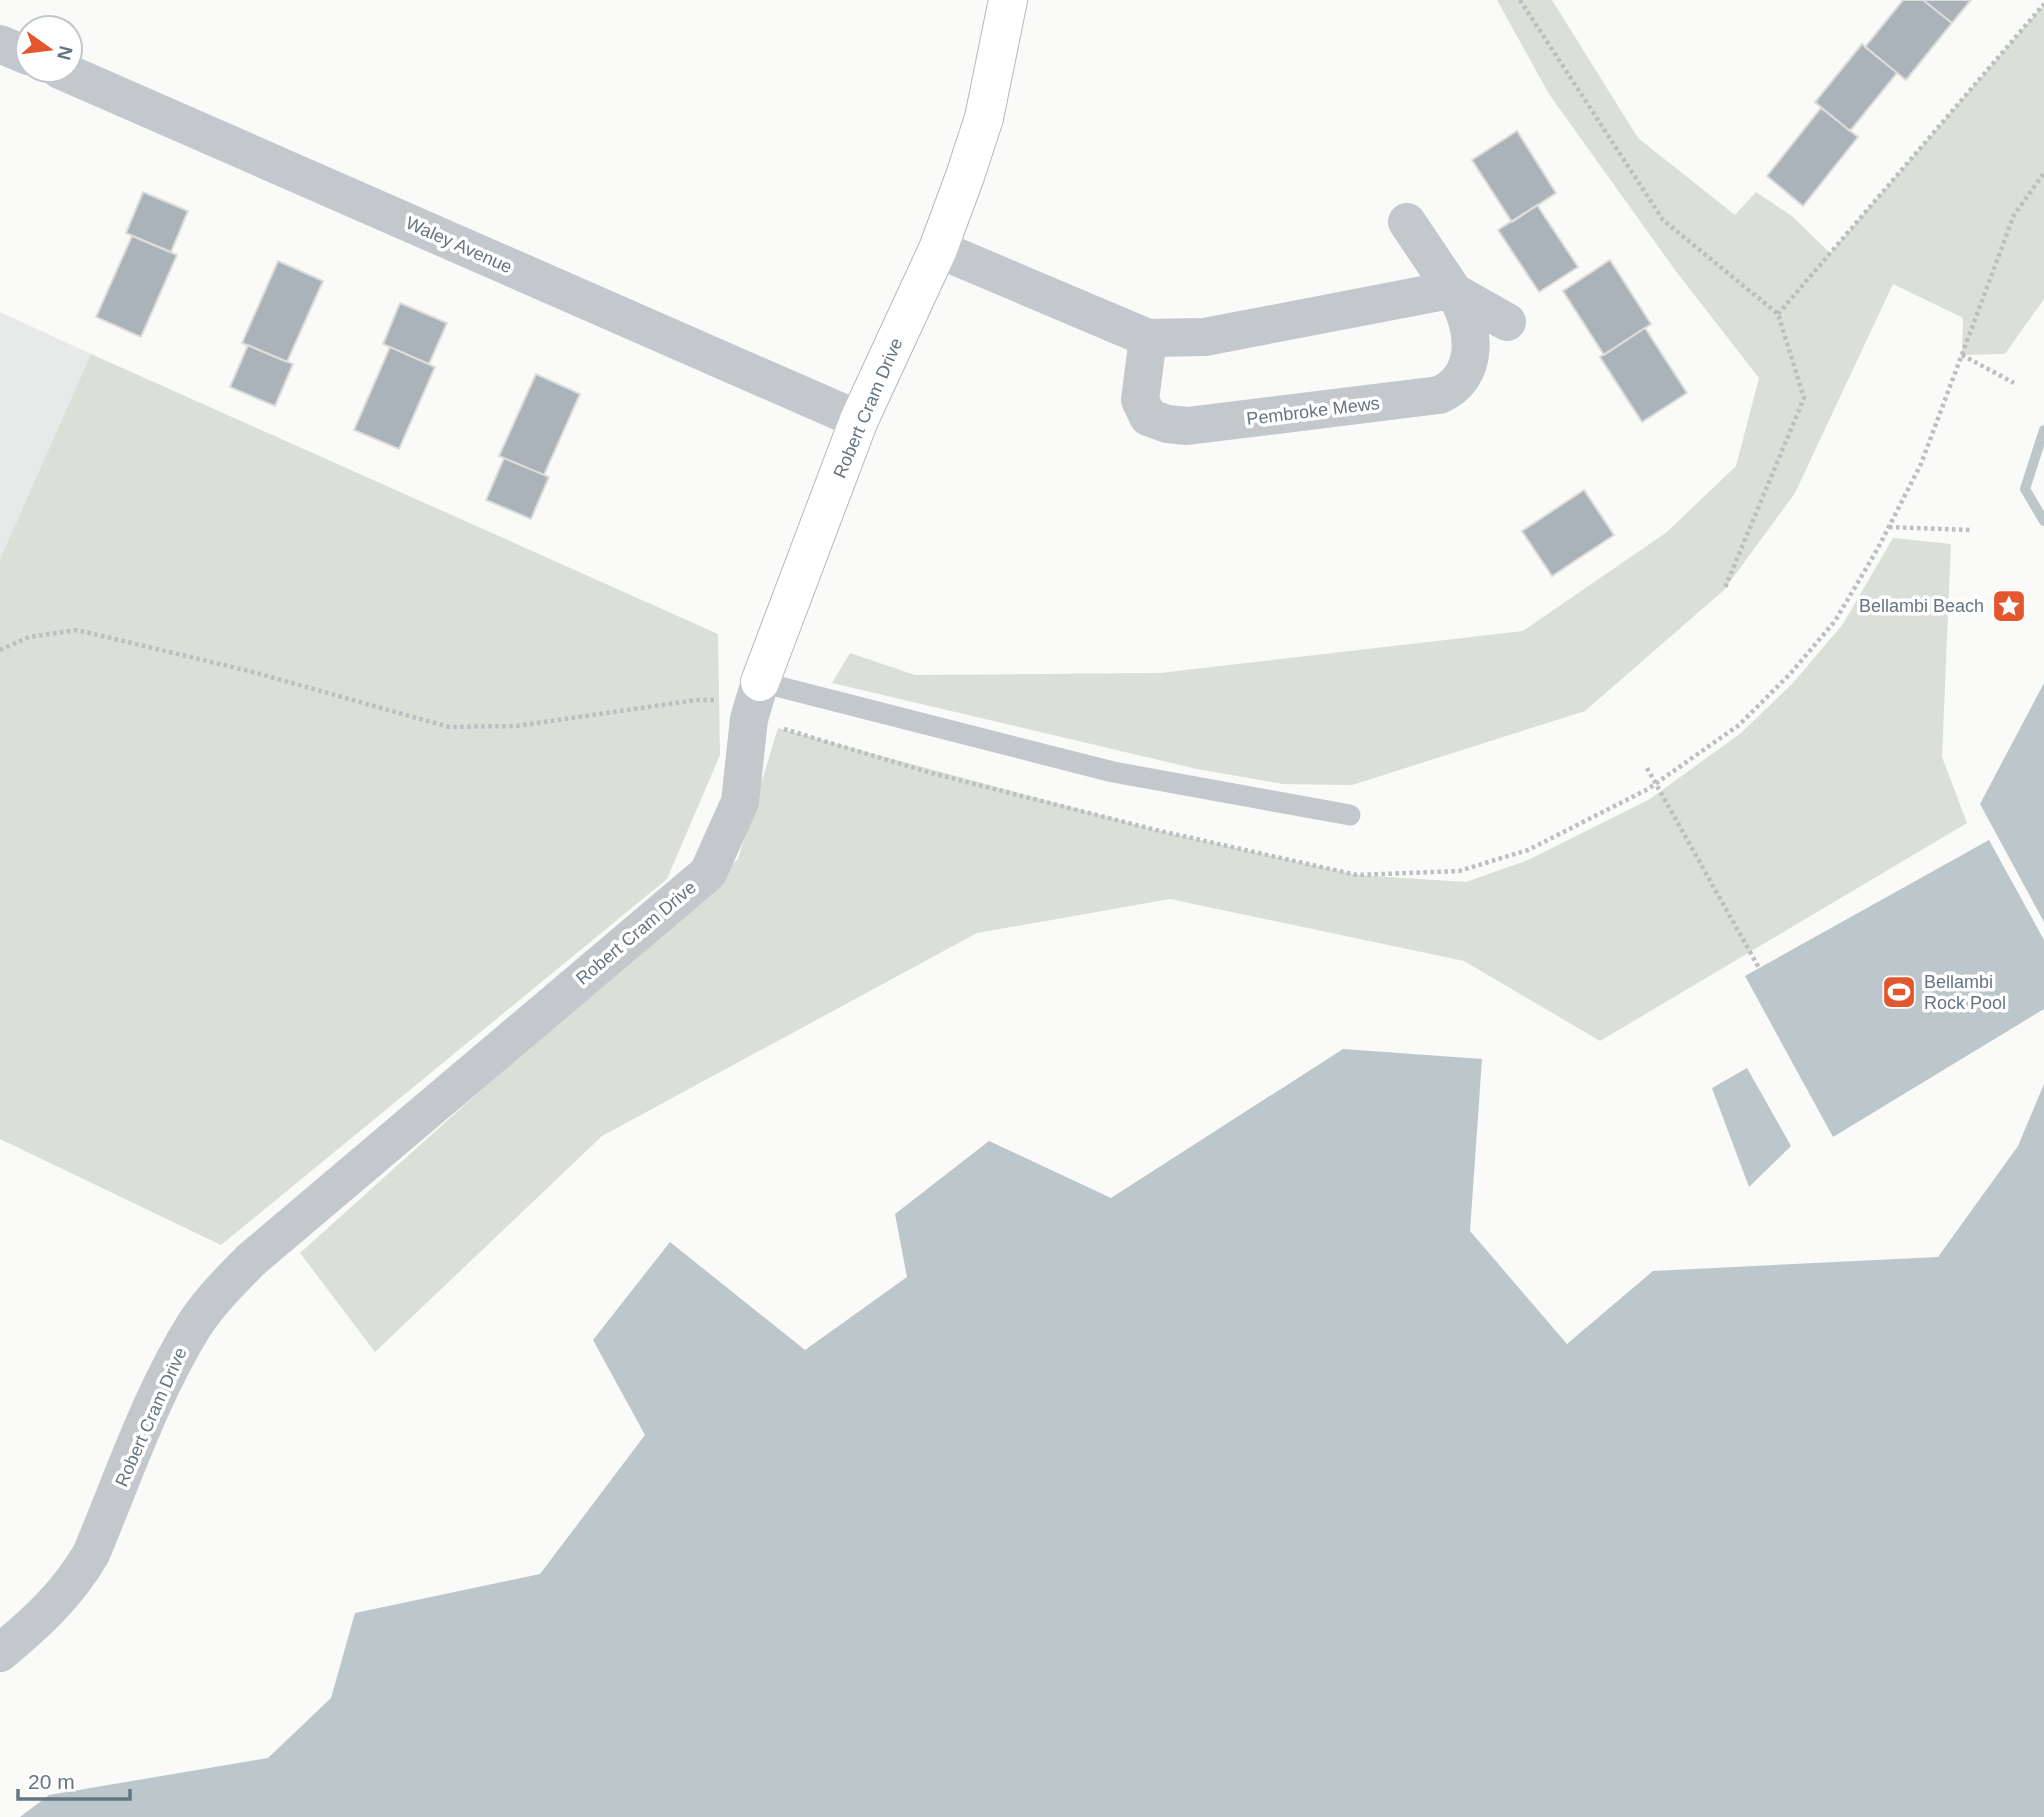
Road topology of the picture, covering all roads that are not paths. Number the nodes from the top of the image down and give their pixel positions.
1 (1009, 0) edge
2 (84, 81) edge
3 (1407, 222) dead end
4 (938, 249) junction
5 (1454, 292) junction
6 (1507, 322) dead end
7 (1148, 338) junction
8 (859, 420) junction
9 (760, 682) junction
10 (1350, 815) dead end
11 (0, 1653) edge

1 - 4 main road, Robert Cram Drive
2 - 8 street, Waley Avenue
3 - 5 street, Pembroke Mews
4 - 7 street
4 - 8 main road, Robert Cram Drive
5 - 6 street, Pembroke Mews
5 - 7 street
5 - 7 street, Pembroke Mews
8 - 9 main road, Robert Cram Drive
9 - 10 lane
9 - 11 street, Robert Cram Drive

